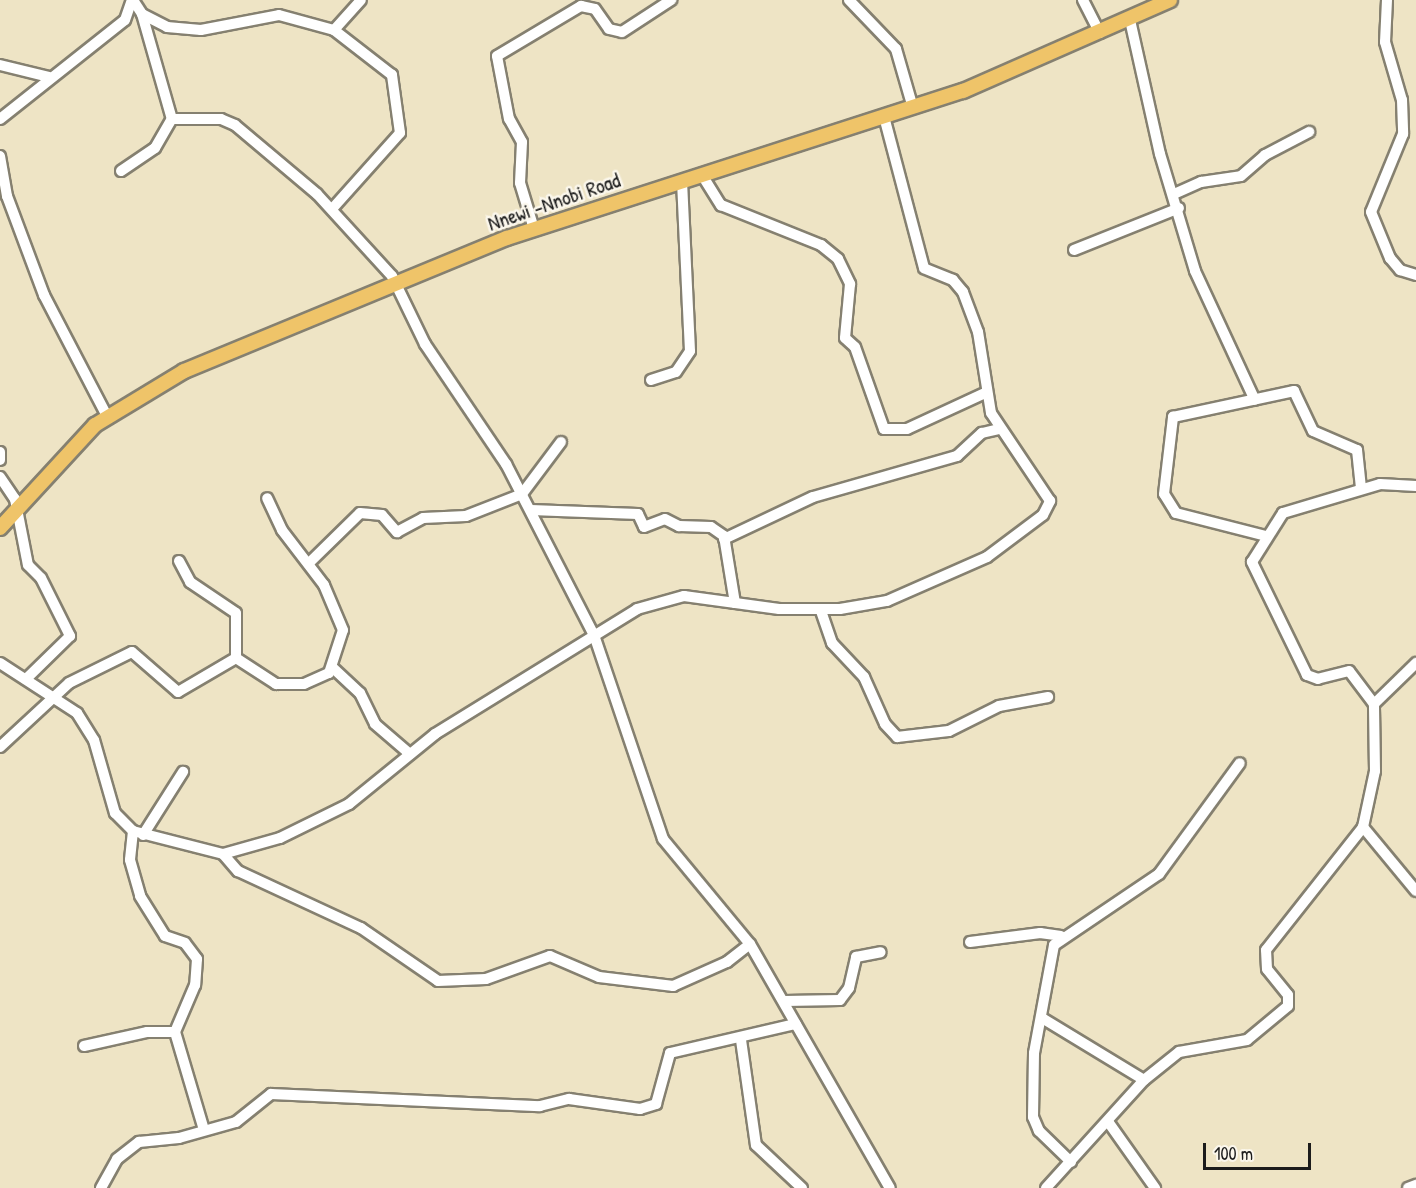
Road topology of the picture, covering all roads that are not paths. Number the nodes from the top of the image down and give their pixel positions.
1 (132, 0) edge
2 (361, 0) edge
3 (671, 0) edge
4 (849, 0) edge
5 (1083, 0) edge
6 (1170, 0) edge
7 (1387, 0) edge
8 (142, 14) junction
9 (1130, 20) junction
10 (334, 30) junction
11 (1100, 33) junction
12 (0, 65) edge
13 (49, 77) junction
14 (913, 108) junction
15 (885, 117) junction
16 (0, 119) edge
17 (172, 119) junction
18 (1309, 132) dead end
19 (0, 156) edge
20 (121, 171) dead end
21 (702, 175) junction
22 (682, 181) junction
23 (1174, 194) junction
24 (1179, 208) junction
25 (332, 209) junction
26 (534, 230) junction
27 (1074, 250) dead end
28 (1416, 275) edge
29 (395, 283) junction
30 (651, 380) dead end
31 (987, 392) junction
32 (1255, 400) junction
33 (107, 416) junction
34 (999, 429) junction
35 (561, 442) dead end
36 (0, 452) edge
37 (0, 460) edge
38 (0, 477) edge
39 (1416, 486) edge
40 (1360, 488) junction
41 (522, 494) junction
42 (267, 498) dead end
43 (531, 510) junction
44 (14, 511) junction
45 (0, 528) edge
46 (1266, 536) junction
47 (724, 539) junction
48 (179, 561) dead end
49 (309, 563) junction
50 (735, 603) junction
51 (821, 611) junction
52 (594, 635) junction
53 (236, 658) junction
54 (0, 663) edge
55 (1416, 663) edge
56 (333, 668) junction
57 (26, 679) junction
58 (54, 695) junction
59 (1048, 697) dead end
60 (1374, 704) junction
61 (0, 747) edge
62 (410, 754) junction
63 (1240, 763) dead end
64 (183, 772) dead end
65 (1363, 827) junction
66 (138, 833) junction
67 (223, 854) junction
68 (1416, 891) edge
69 (1061, 936) junction
70 (970, 942) dead end
71 (750, 944) junction
72 (880, 952) dead end
73 (785, 1001) junction
74 (1042, 1018) junction
75 (796, 1024) junction
76 (175, 1032) junction
77 (741, 1040) junction
78 (84, 1046) dead end
79 (1144, 1080) junction
80 (1109, 1123) junction
81 (204, 1130) junction
82 (1071, 1162) junction
83 (1416, 1185) edge
84 (100, 1188) edge
85 (802, 1188) edge
86 (890, 1188) edge
87 (1046, 1188) edge
88 (1155, 1188) edge
89 (1408, 1188) edge

1 - 8 street
1 - 13 street
2 - 10 street
3 - 26 street
4 - 14 street
5 - 11 street
6 - 9 main road, Nnewi -Nnobi Road
7 - 28 street
8 - 10 street
8 - 17 street
9 - 11 main road, Nnewi -Nnobi Road
9 - 23 street
10 - 25 street
11 - 14 main road, Nnewi -Nnobi Road
12 - 13 street
13 - 16 street
14 - 15 main road, Nnewi -Nnobi Road
15 - 21 main road, Nnewi -Nnobi Road
15 - 31 street
17 - 20 street
17 - 25 street
18 - 23 street
19 - 33 street
21 - 22 main road, Nnewi -Nnobi Road
21 - 31 street
22 - 26 main road, Nnewi -Nnobi Road
22 - 30 street
23 - 24 street
24 - 27 street
24 - 32 street
25 - 29 street
26 - 29 main road, Nnewi -Nnobi Road
29 - 33 main road, Nnewi -Nnobi Road
29 - 41 street
31 - 34 street
32 - 40 street
32 - 46 street
33 - 44 main road, Nnewi -Nnobi Road
34 - 47 street
34 - 51 street
35 - 41 street
36 - 37 street
38 - 44 street
39 - 40 street
40 - 46 street
41 - 43 street
41 - 49 street
42 - 49 street
43 - 47 street
43 - 52 street
44 - 45 main road, Nnewi -Nnobi Road
44 - 57 street
46 - 60 street
47 - 50 street
48 - 53 street
49 - 56 street
50 - 51 street
50 - 52 street
51 - 59 street
52 - 62 street
52 - 71 street
53 - 56 street
53 - 58 street
54 - 57 street
55 - 60 street
56 - 62 street
57 - 58 street
58 - 61 street
58 - 66 street
60 - 65 street
62 - 67 street
63 - 69 street
64 - 66 street
65 - 68 street
65 - 79 street
66 - 67 street
66 - 76 street
67 - 71 street
69 - 70 street
69 - 74 street
71 - 73 street
72 - 73 street
73 - 75 street
74 - 79 street
74 - 82 street
75 - 77 street
75 - 86 street
76 - 78 street
76 - 81 street
77 - 81 street
77 - 85 street
79 - 80 street
80 - 82 street
80 - 88 street
81 - 84 street
82 - 87 street
83 - 89 street

